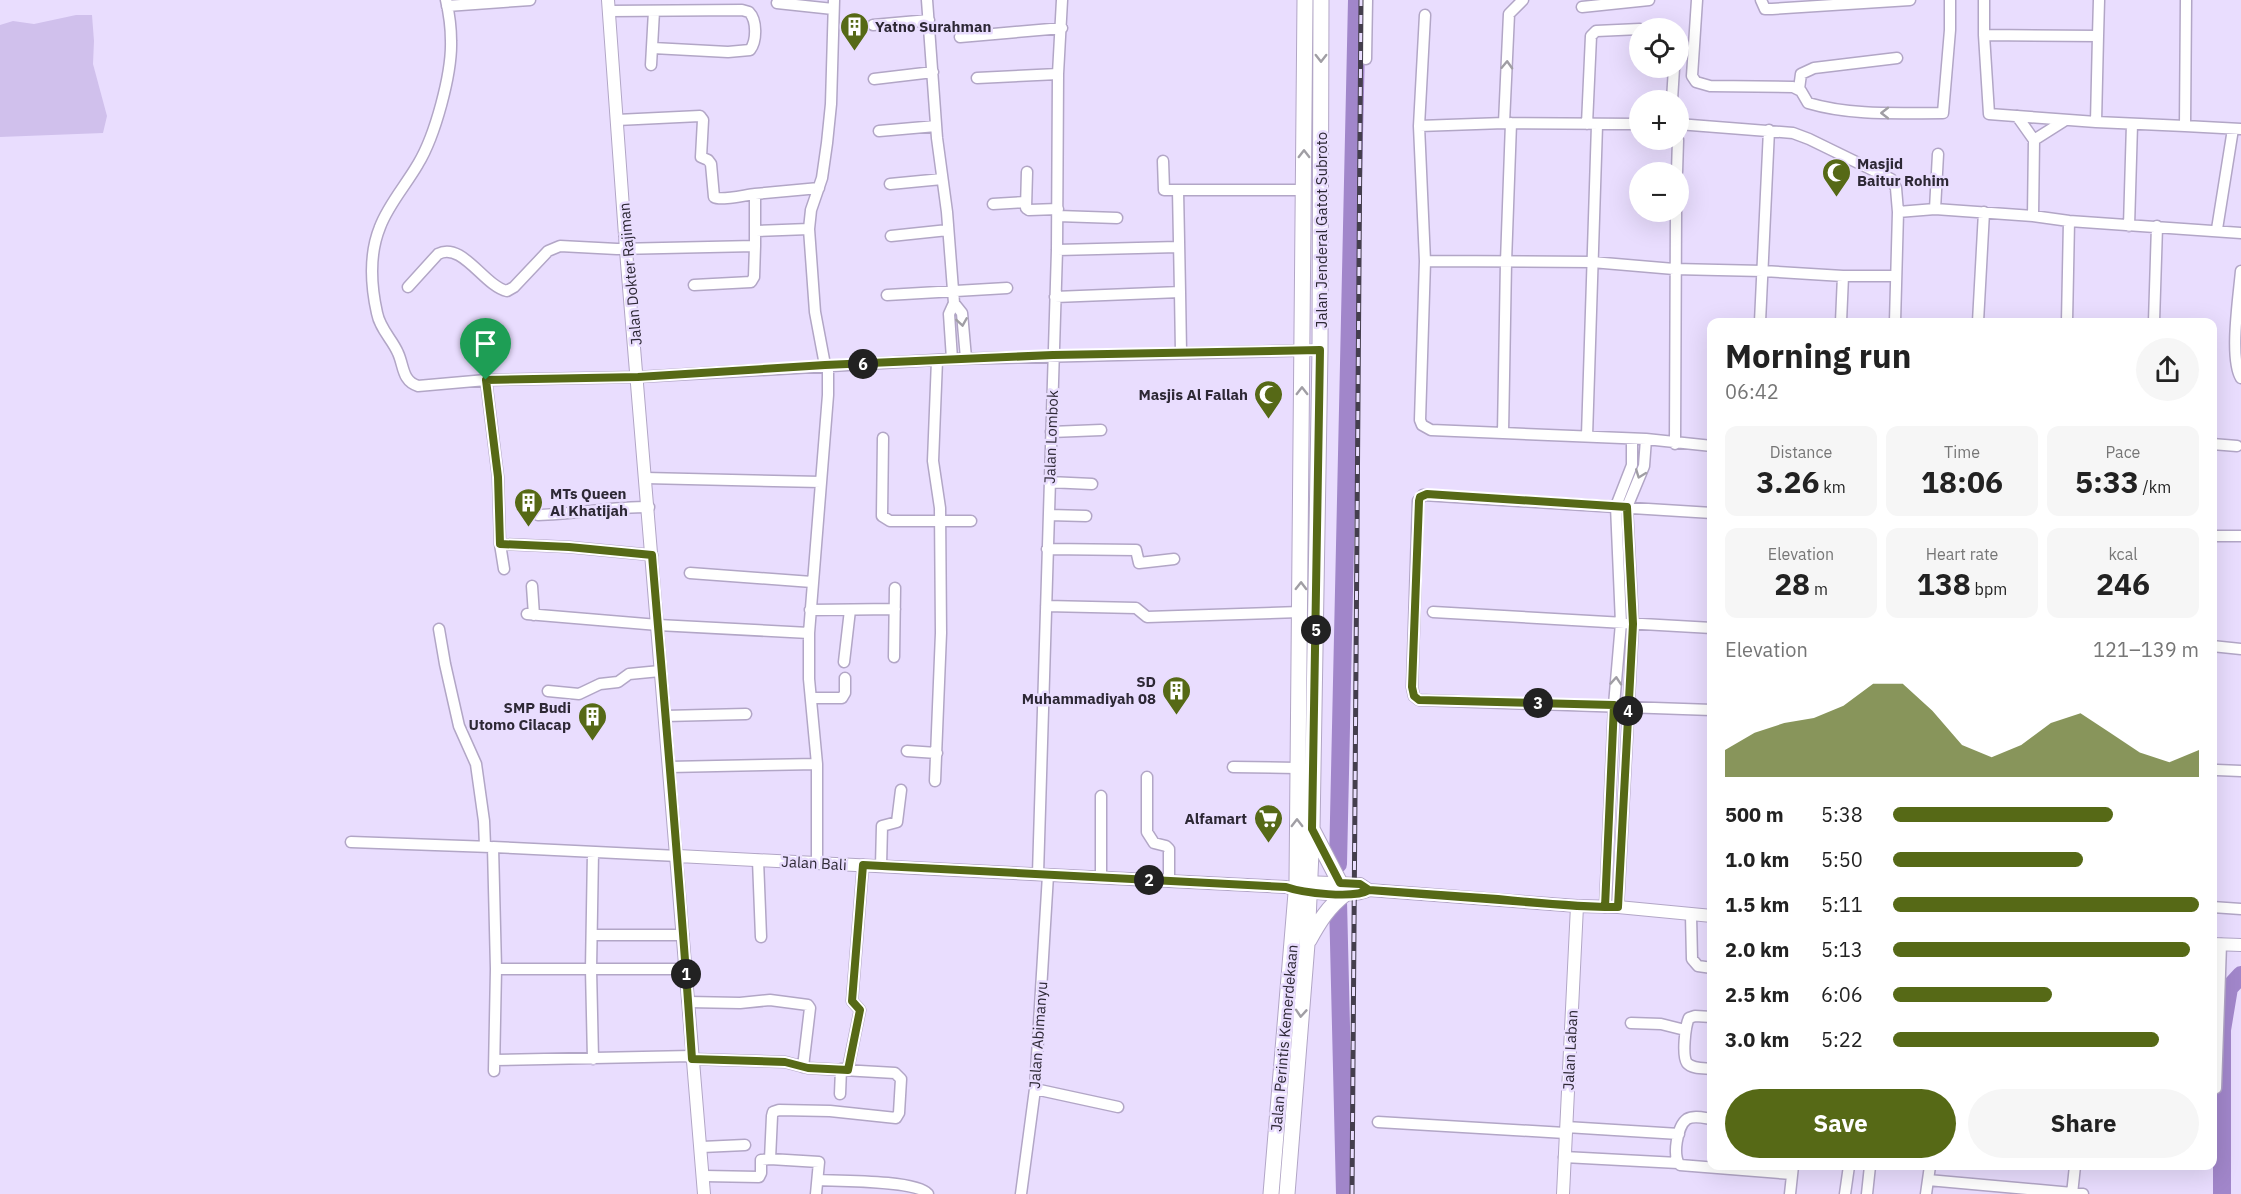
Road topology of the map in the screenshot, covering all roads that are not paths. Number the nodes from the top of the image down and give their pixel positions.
1 (530, 0) edge
2 (927, 0) edge
3 (1062, 0) edge
4 (1305, 0) edge
5 (1321, 0) edge
6 (1367, 0) edge
7 (1649, 0) edge
8 (1697, 0) edge
9 (1761, 0) edge
10 (1910, 0) edge
11 (1950, 0) edge
12 (1984, 0) edge
13 (2099, 0) edge
14 (2186, 0) edge
15 (1612, 2) edge
16 (447, 3) edge
17 (777, 3) dead end
18 (1524, 3) edge
19 (834, 4) edge
20 (609, 6) edge
21 (1582, 7) dead end
22 (654, 10) junction
23 (1425, 15) dead end
24 (929, 20) junction
25 (873, 25) dead end
26 (1062, 28) junction
27 (1629, 30) edge
28 (1984, 35) junction
29 (2098, 36) junction
30 (960, 37) dead end
31 (653, 48) junction
32 (1898, 58) dead end
33 (1365, 59) dead end
34 (651, 65) dead end
35 (933, 72) junction
36 (1058, 75) junction
37 (977, 78) dead end
38 (874, 79) dead end
39 (1799, 89) junction
40 (2017, 116) junction
41 (617, 120) junction
42 (2064, 121) junction
43 (2096, 122) junction
44 (1508, 123) junction
45 (1592, 124) junction
46 (1629, 124) edge
47 (2132, 124) junction
48 (1689, 125) edge
49 (936, 126) junction
50 (1419, 126) junction
51 (2185, 126) junction
52 (2237, 129) edge
53 (1769, 130) junction
54 (879, 131) dead end
55 (2034, 140) junction
56 (1938, 154) dead end
57 (1163, 161) dead end
58 (1027, 172) dead end
59 (942, 179) junction
60 (890, 184) dead end
61 (819, 188) junction
62 (1178, 190) junction
63 (1304, 190) junction
64 (755, 194) junction
65 (1026, 202) junction
66 (993, 204) dead end
67 (1935, 209) junction
68 (1898, 212) junction
69 (1984, 212) junction
70 (1058, 213) junction
71 (2033, 216) junction
72 (1117, 218) dead end
73 (2069, 221) junction
74 (1676, 222) edge
75 (2129, 225) junction
76 (2157, 226) junction
77 (808, 229) junction
78 (948, 230) junction
79 (2217, 230) junction
80 (756, 231) junction
81 (2241, 232) edge
82 (891, 236) dead end
83 (755, 246) junction
84 (1178, 247) junction
85 (627, 248) junction
86 (1057, 250) junction
87 (1425, 261) junction
88 (1506, 262) junction
89 (1593, 262) junction
90 (1674, 268) junction
91 (1763, 270) junction
92 (2241, 271) edge
93 (1843, 276) junction
94 (1895, 276) junction
95 (694, 285) dead end
96 (408, 287) dead end
97 (1007, 288) dead end
98 (1180, 292) junction
99 (887, 295) dead end
100 (953, 297) junction
101 (1055, 297) junction
102 (1760, 318) edge
103 (1841, 318) edge
104 (1895, 318) edge
105 (1978, 318) edge
106 (2067, 318) edge
107 (2154, 318) edge
108 (1320, 350) junction
109 (1302, 351) junction
110 (1181, 352) junction
111 (1053, 355) junction
112 (966, 358) junction
113 (952, 359) junction
114 (937, 360) junction
115 (827, 365) junction
116 (638, 377) junction
117 (2241, 378) edge
118 (486, 380) junction
119 (1101, 430) dead end
120 (1051, 432) junction
121 (1503, 433) junction
122 (1587, 436) junction
123 (883, 438) dead end
124 (1632, 439) junction
125 (1646, 440) junction
126 (1675, 444) junction
127 (2217, 444) edge
128 (1707, 446) edge
129 (2237, 446) dead end
130 (645, 478) junction
131 (821, 482) junction
132 (1049, 482) junction
133 (1092, 484) dead end
134 (1621, 506) junction
135 (649, 507) junction
136 (1707, 513) edge
137 (538, 515) dead end
138 (1049, 515) junction
139 (1086, 516) dead end
140 (940, 520) junction
141 (971, 521) dead end
142 (2217, 536) edge
143 (2241, 536) edge
144 (500, 544) junction
145 (1047, 549) junction
146 (652, 555) junction
147 (1174, 559) dead end
148 (504, 569) dead end
149 (690, 573) dead end
150 (812, 582) junction
151 (532, 586) dead end
152 (895, 588) dead end
153 (1046, 606) junction
154 (895, 609) junction
155 (810, 610) junction
156 (850, 610) junction
157 (1300, 612) junction
158 (1433, 612) dead end
159 (1621, 623) junction
160 (1633, 624) junction
161 (658, 625) junction
162 (1707, 628) edge
163 (439, 629) dead end
164 (809, 633) junction
165 (2217, 647) edge
166 (2241, 649) edge
167 (894, 657) dead end
168 (844, 662) dead end
169 (660, 670) junction
170 (845, 678) dead end
171 (548, 691) dead end
172 (812, 698) junction
173 (1614, 705) junction
174 (1629, 706) junction
175 (1707, 710) edge
176 (746, 714) dead end
177 (665, 716) junction
178 (907, 751) dead end
179 (937, 753) junction
180 (817, 764) junction
181 (669, 767) junction
182 (1233, 767) dead end
183 (1297, 768) junction
184 (2217, 770) dead end
185 (2241, 771) edge
186 (1147, 777) dead end
187 (935, 781) dead end
188 (901, 790) dead end
189 (1610, 795) junction
190 (1101, 796) dead end
191 (1624, 796) junction
192 (1312, 829) junction
193 (351, 842) dead end
194 (489, 847) junction
195 (593, 852) junction
196 (678, 856) junction
197 (758, 860) junction
198 (817, 863) junction
199 (863, 865) junction
200 (881, 866) junction
201 (1043, 875) junction
202 (1101, 877) junction
203 (1169, 881) junction
204 (1300, 887) junction
205 (1343, 889) junction
206 (1577, 906) junction
207 (1605, 907) junction
208 (1618, 907) junction
209 (2217, 907) edge
210 (2241, 909) edge
211 (1691, 915) junction
212 (1707, 916) edge
213 (592, 935) junction
214 (683, 935) junction
215 (760, 937) dead end
216 (1307, 944) junction
217 (2217, 944) edge
218 (2241, 945) edge
219 (1707, 967) edge
220 (496, 969) junction
221 (591, 969) junction
222 (686, 969) junction
223 (688, 1002) junction
224 (1707, 1017) edge
225 (1631, 1023) dead end
226 (1685, 1030) junction
227 (692, 1058) junction
228 (593, 1059) junction
229 (803, 1066) junction
230 (1707, 1068) edge
231 (844, 1069) junction
232 (1035, 1089) junction
233 (840, 1094) dead end
234 (1118, 1107) dead end
235 (1707, 1119) edge
236 (1378, 1122) dead end
237 (1565, 1130) junction
238 (1679, 1134) junction
239 (745, 1145) dead end
240 (702, 1147) junction
241 (1564, 1156) junction
242 (770, 1159) junction
243 (1678, 1163) junction
244 (1707, 1167) edge
245 (1793, 1170) edge
246 (1848, 1170) edge
247 (1870, 1170) edge
248 (1929, 1170) edge
249 (2074, 1170) edge
250 (704, 1176) junction
251 (818, 1180) junction
252 (1928, 1180) junction
253 (704, 1194) edge
254 (816, 1194) edge
255 (928, 1194) edge
256 (1021, 1194) edge
257 (1271, 1194) edge
258 (1287, 1194) edge
259 (1563, 1194) edge
260 (1790, 1194) edge
261 (1845, 1194) edge
262 (1867, 1194) edge
263 (1926, 1194) edge
264 (2072, 1194) edge
265 (2083, 1194) edge

1 - 16 street
2 - 24 street
3 - 26 street, Jalan Lombok
63 -> 4 main road, Jalan Jenderal Gatot Subroto
5 -> 108 main road, Jalan Jenderal Gatot Subroto
6 - 33 street
7 - 15 street
8 - 39 street
9 - 10 street
11 -> 39 street
12 - 28 street
13 - 29 street
14 - 51 street
15 - 21 street
16 - 118 street
17 - 19 street
44 -> 18 street
19 - 61 street
20 - 22 street
20 - 41 street, Jalan Dokter Rajiman
22 - 31 street
22 - 31 street
23 - 50 street
24 - 25 street
24 - 35 street
26 - 30 street
26 - 36 street, Jalan Lombok
27 - 45 street
28 - 29 street
28 - 40 street
29 - 43 street
31 - 34 street
32 - 39 street
35 - 38 street
35 - 49 street
36 - 37 street
36 - 70 street, Jalan Lombok
40 - 42 street
40 - 55 street
41 - 64 street
41 - 85 street, Jalan Dokter Rajiman
42 - 43 street
42 - 55 street
43 - 47 street
44 - 45 street
44 - 50 street
44 - 88 street
45 - 46 street
45 - 89 street
47 - 51 street
47 - 75 street
48 - 53 street
49 - 54 street
49 - 59 street
50 - 87 street
51 - 52 street
52 - 79 street
53 - 68 street
53 - 91 street
55 - 71 street
56 - 67 street
57 - 62 street
58 - 65 street
59 - 60 street
59 - 78 street
61 - 64 street
61 - 77 street
62 - 63 street
62 - 84 street
63 - 109 main road, Jalan Jenderal Gatot Subroto
64 - 80 street
65 - 66 street
65 - 70 street
67 - 68 street
67 - 69 street
68 - 94 street
69 - 71 street
69 - 105 street
70 - 72 street
70 - 86 street, Jalan Lombok
71 - 73 street
73 - 75 street
73 - 106 street
74 - 90 street
75 - 76 street
76 - 79 street
76 - 107 street
77 - 80 street
77 - 115 street
78 - 82 street
78 - 100 street
79 - 81 street
80 - 83 street
83 - 85 street
83 - 95 street
84 - 86 street
84 - 98 street
85 - 96 street
85 - 116 street, Jalan Dokter Rajiman
86 - 101 street, Jalan Lombok
87 - 88 street
87 - 121 street
88 - 89 street
88 - 121 street
89 - 90 street
89 - 122 street
90 - 91 street
90 - 126 street
91 - 93 street
91 - 102 street
92 - 117 street
93 - 94 street
93 - 103 street
94 - 104 street
97 - 100 street
98 - 101 street
98 - 110 street
99 - 100 street
100 -> 112 street
100 - 113 street
101 - 111 street, Jalan Lombok
108 - 109 street
108 - 192 main road, Jalan Jenderal Gatot Subroto
109 - 110 street
157 -> 109 main road, Jalan Jenderal Gatot Subroto
110 - 111 street
111 - 112 street
111 - 120 street, Jalan Lombok
112 - 113 street
113 - 114 street
114 - 115 street
114 - 140 street
115 - 116 street
115 - 131 street
116 - 118 street
116 - 130 street, Jalan Dokter Rajiman
118 - 144 street
119 - 120 street
120 - 132 street, Jalan Lombok
121 - 122 street
122 - 124 street
123 - 140 street
124 - 125 street
124 - 134 street
125 - 126 street
125 -> 134 street
126 - 128 street
127 - 129 street
130 - 131 street
130 - 135 street, Jalan Dokter Rajiman
131 - 150 street
132 - 133 street
132 - 138 street, Jalan Lombok
134 - 136 street
134 - 159 street
134 - 160 street
134 - 173 street
135 - 137 street
135 - 146 street, Jalan Dokter Rajiman
138 - 139 street
138 - 145 street, Jalan Lombok
140 - 141 street
140 - 179 street
142 - 143 street
144 - 146 street
144 - 148 street
145 - 147 street
145 - 153 street, Jalan Lombok
146 - 161 street, Jalan Dokter Rajiman
149 - 150 street
150 - 155 street
151 - 161 street
152 - 154 street
153 - 157 street
153 - 201 street, Jalan Lombok
154 - 156 street
154 - 167 street
155 - 156 street
155 - 164 street
156 - 168 street
157 - 183 main road, Jalan Jenderal Gatot Subroto
158 - 159 street
159 - 160 street
173 -> 159 street
160 - 162 street
160 - 174 street
161 - 164 street
161 - 169 street, Jalan Dokter Rajiman
163 - 194 street
164 - 172 street
165 - 166 street
169 - 171 street
169 - 177 street, Jalan Dokter Rajiman
170 - 172 street
172 - 180 street
173 - 174 street
173 - 189 street
174 - 175 street
174 - 191 street
176 - 177 street
177 - 181 street, Jalan Dokter Rajiman
178 - 179 street
179 - 187 street
180 - 181 street
180 - 198 street
181 - 196 street, Jalan Dokter Rajiman
182 - 183 street
204 -> 183 main road, Jalan Jenderal Gatot Subroto
184 - 185 street
186 - 203 street
188 - 200 street
189 - 191 street
189 - 207 street
190 - 202 street
191 - 208 street
192 - 204 main road, Jalan Jenderal Gatot Subroto
192 - 205 main road
193 - 194 street, Jalan Bali
194 - 195 street, Jalan Bali
194 - 220 street
195 - 196 street, Jalan Bali
195 - 213 street
196 - 197 street, Jalan Bali
196 - 214 street, Jalan Dokter Rajiman
197 - 198 street, Jalan Bali
197 - 215 street
198 - 199 street, Jalan Bali
199 - 200 street, Jalan Bali
199 - 231 street
200 - 201 street, Jalan Bali
201 - 202 street, Jalan Bali
201 - 232 street, Jalan Abimanyu
202 - 203 street, Jalan Bali
203 - 204 street, Jalan Bali
204 - 205 street, Jalan Bali
204 - 216 main road, Jalan Perintis Kemerdekaan
204 - 257 main road, Jalan Perintis Kemerdekaan
205 - 206 street, Jalan Bali
205 - 216 main road
206 - 207 street, Jalan Bali
206 - 237 street, Jalan Laban
207 - 208 street, Jalan Bali
208 - 211 street, Jalan Bali
209 - 210 street
211 - 212 street, Jalan Bali
211 - 219 street
213 - 214 street
213 - 221 street
214 - 222 street, Jalan Dokter Rajiman
216 -> 258 main road, Jalan Perintis Kemerdekaan
217 - 218 street
220 - 221 street
220 - 228 street
221 - 222 street
221 - 228 street
222 - 223 street, Jalan Dokter Rajiman
223 - 227 street, Jalan Dokter Rajiman
223 - 229 street
224 - 226 street
225 - 226 street
226 - 230 street
227 - 228 street
227 - 229 street
227 - 240 street, Jalan Dokter Rajiman
229 - 231 street
231 - 233 street
231 - 242 street
232 - 234 street
232 - 256 street, Jalan Abimanyu
235 - 238 street
236 - 237 street
237 - 238 street
237 - 241 street, Jalan Laban
238 - 243 street
239 - 240 street
240 - 250 street, Jalan Dokter Rajiman
241 - 243 street
241 - 259 street, Jalan Laban
242 - 250 street
242 - 251 street
243 - 244 street
245 - 260 street
246 - 261 street
247 - 262 street
248 - 252 street
249 - 264 street
250 - 253 street, Jalan Dokter Rajiman
251 - 254 street
251 - 255 street
252 - 263 street
252 - 264 street
264 - 265 street

